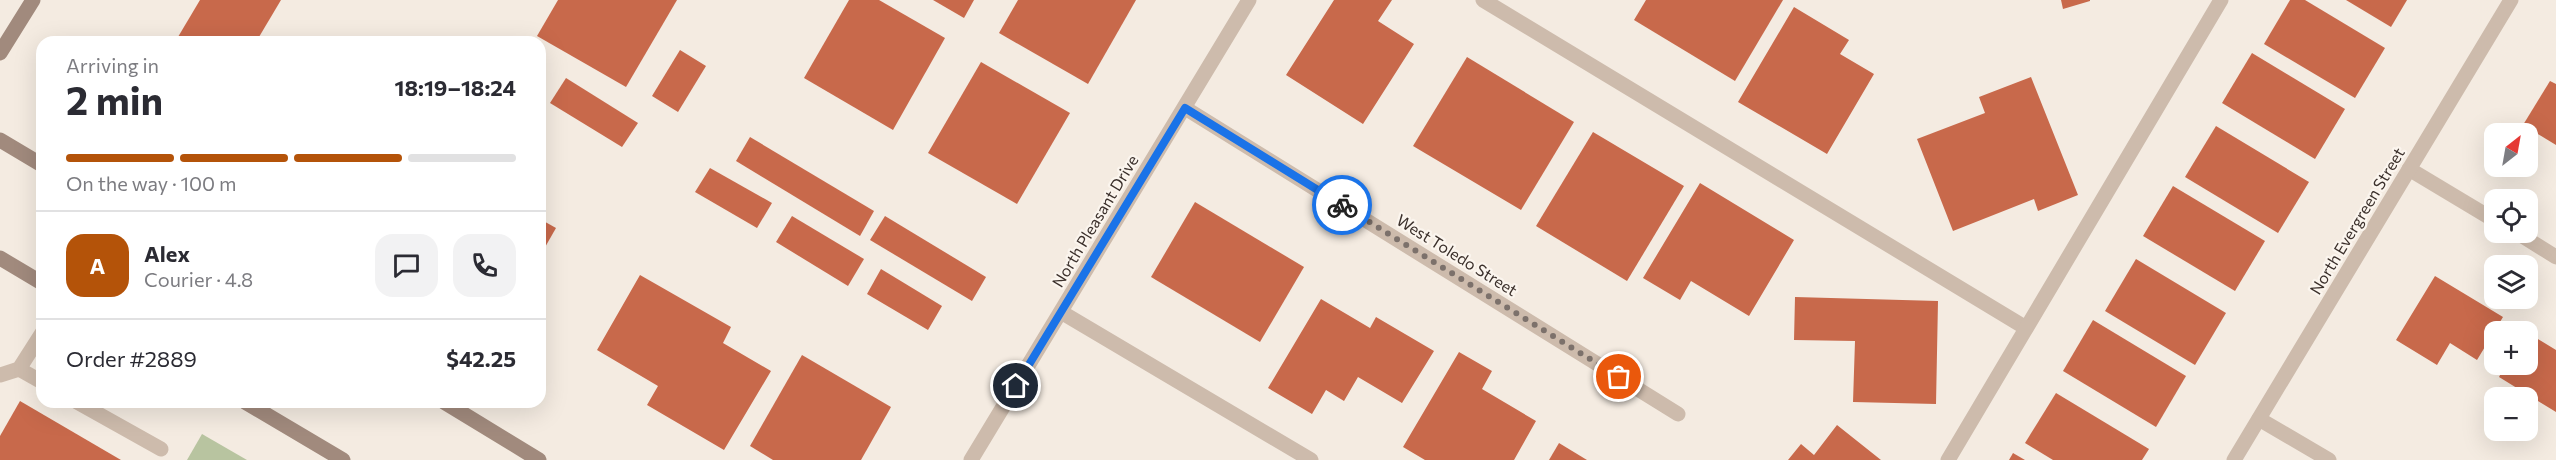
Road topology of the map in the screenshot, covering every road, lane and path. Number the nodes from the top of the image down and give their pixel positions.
1 (33, 0) edge
2 (1249, 0) edge
3 (1483, 0) edge
4 (2221, 0) edge
5 (2511, 0) edge
6 (0, 52) edge
7 (1185, 108) junction
8 (0, 140) edge
9 (36, 161) edge
10 (2409, 169) junction
11 (2484, 214) edge
12 (2534, 243) edge
13 (2556, 256) edge
14 (0, 258) edge
15 (36, 279) edge
16 (1061, 312) junction
17 (2026, 328) junction
18 (36, 342) edge
19 (18, 369) junction
20 (0, 375) edge
21 (36, 379) edge
22 (88, 408) edge
23 (255, 408) edge
24 (454, 408) edge
25 (1678, 414) dead end
26 (2259, 419) junction
27 (161, 449) dead end
28 (343, 460) edge
29 (539, 460) edge
30 (971, 460) edge
31 (1311, 460) edge
32 (1948, 460) edge
33 (2234, 460) edge
34 (2329, 460) edge

1 - 6 main road
2 - 7 street, North Pleasant Drive
3 - 17 street
4 - 17 street
5 - 10 street, North Evergreen Street
7 - 16 street, North Pleasant Drive
7 - 25 street, West Toledo Street
8 - 9 main road
10 - 11 street
10 - 26 street, North Evergreen Street
12 - 13 street
14 - 15 main road
16 - 30 street, North Pleasant Drive
16 - 31 street
17 - 32 street
18 - 19 street
19 - 20 street
19 - 21 street
22 - 27 street
23 - 28 main road
24 - 29 main road
26 - 33 street, North Evergreen Street
26 - 34 street

